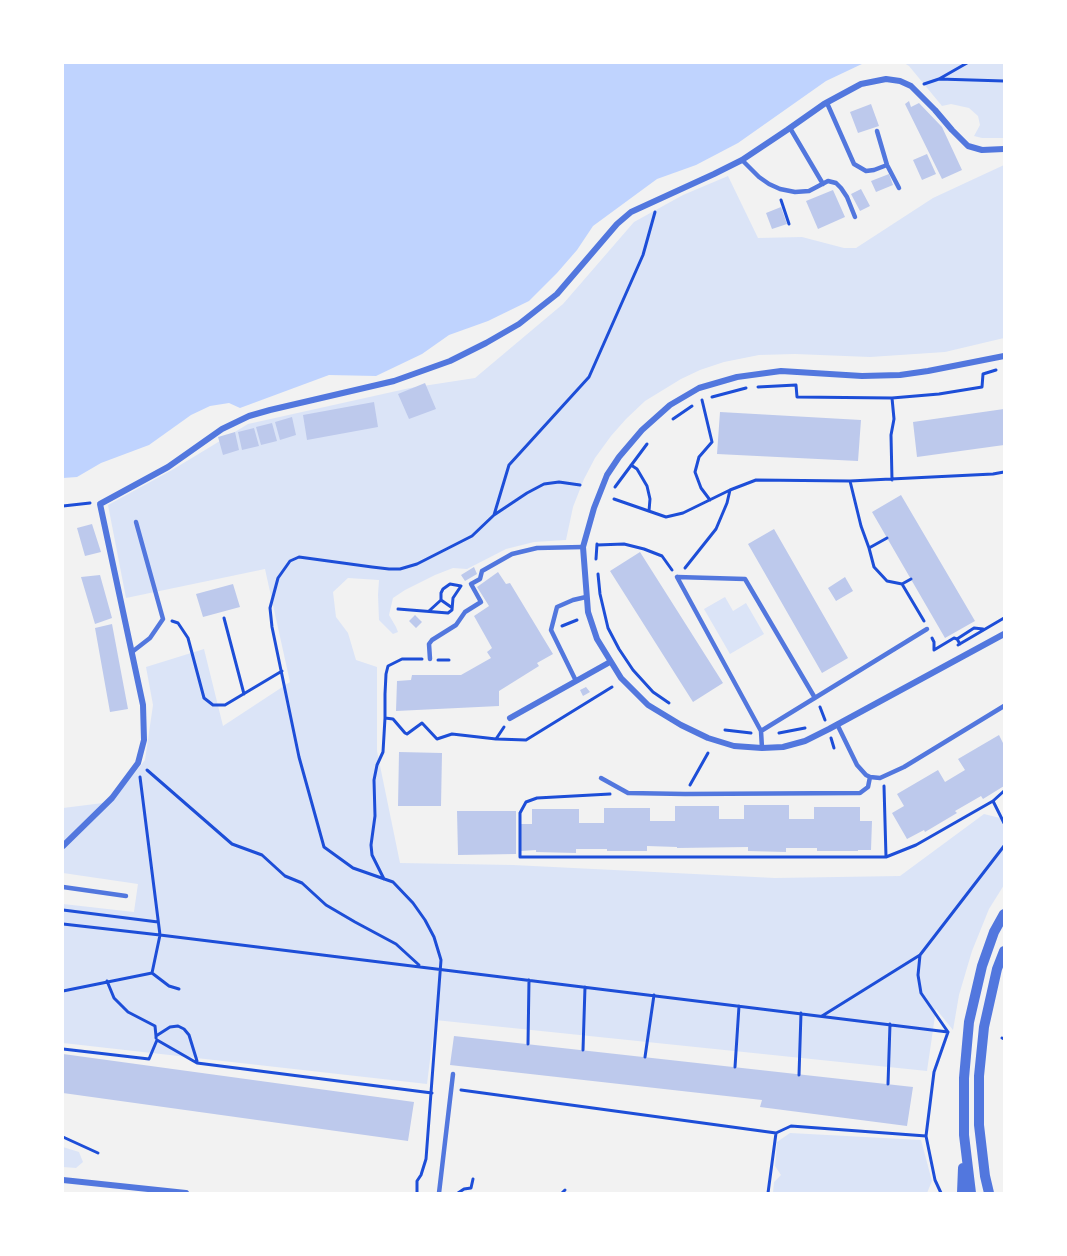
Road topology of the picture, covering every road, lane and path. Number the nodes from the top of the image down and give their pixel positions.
1 (967, 63) edge
2 (1004, 81) edge
3 (827, 103) junction
4 (790, 128) junction
5 (877, 131) dead end
6 (1004, 149) edge
7 (742, 160) junction
8 (887, 165) junction
9 (823, 184) junction
10 (777, 188) junction
11 (899, 188) dead end
12 (659, 198) junction
13 (855, 217) dead end
14 (789, 224) dead end
15 (1004, 356) edge
16 (1004, 368) edge
17 (892, 398) junction
18 (693, 406) dead end
19 (667, 423) dead end
20 (651, 438) dead end
21 (619, 457) junction
22 (631, 465) junction
23 (1004, 472) edge
24 (892, 480) junction
25 (850, 481) junction
26 (580, 485) dead end
27 (730, 490) junction
28 (614, 499) dead end
29 (710, 500) junction
30 (609, 501) dead end
31 (100, 504) junction
32 (63, 506) edge
33 (649, 512) junction
34 (494, 515) junction
35 (136, 522) dead end
36 (598, 537) dead end
37 (887, 538) dead end
38 (596, 546) junction
39 (583, 547) junction
40 (870, 548) junction
41 (597, 564) dead end
42 (597, 571) dead end
43 (677, 577) junction
44 (910, 579) dead end
45 (471, 584) junction
46 (902, 584) junction
47 (461, 586) junction
48 (586, 597) junction
49 (441, 600) junction
50 (452, 608) junction
51 (398, 609) dead end
52 (428, 612) junction
53 (224, 618) dead end
54 (1004, 618) edge
55 (163, 619) junction
56 (460, 619) junction
57 (927, 629) junction
58 (985, 629) junction
59 (1004, 634) edge
60 (957, 639) junction
61 (960, 644) junction
62 (952, 648) dead end
63 (934, 650) junction
64 (132, 652) junction
65 (938, 657) dead end
66 (430, 659) junction
67 (449, 660) dead end
68 (610, 662) junction
69 (282, 671) junction
70 (576, 681) junction
71 (612, 687) dead end
72 (244, 694) junction
73 (815, 698) junction
74 (671, 705) dead end
75 (1004, 706) edge
76 (385, 718) junction
77 (510, 718) joint
78 (828, 720) dead end
79 (817, 724) dead end
80 (837, 724) junction
81 (808, 727) dead end
82 (716, 728) dead end
83 (761, 732) junction
84 (496, 739) junction
85 (762, 748) junction
86 (708, 753) dead end
87 (138, 763) junction
88 (884, 776) junction
89 (870, 777) junction
90 (601, 778) dead end
91 (1004, 790) edge
92 (628, 793) junction
93 (685, 794) junction
94 (993, 801) junction
95 (1004, 823) edge
96 (63, 846) edge
97 (1004, 846) edge
98 (886, 857) junction
99 (384, 879) junction
100 (63, 887) edge
101 (126, 896) dead end
102 (63, 910) edge
103 (1004, 914) edge
104 (158, 922) junction
105 (63, 924) edge
106 (160, 935) junction
107 (1004, 951) edge
108 (920, 955) junction
109 (420, 967) junction
110 (441, 969) junction
111 (152, 973) junction
112 (529, 980) junction
113 (108, 981) junction
114 (585, 987) junction
115 (179, 989) dead end
116 (63, 990) edge
117 (654, 995) junction
118 (739, 1006) junction
119 (801, 1013) junction
120 (822, 1016) junction
121 (890, 1024) junction
122 (948, 1032) junction
123 (157, 1038) junction
124 (528, 1044) dead end
125 (63, 1049) edge
126 (583, 1050) dead end
127 (645, 1057) dead end
128 (198, 1063) junction
129 (735, 1067) dead end
130 (453, 1074) dead end
131 (799, 1074) dead end
132 (888, 1084) dead end
133 (451, 1089) junction
134 (432, 1093) junction
135 (776, 1133) junction
136 (964, 1135) junction
137 (926, 1136) junction
138 (63, 1137) edge
139 (98, 1153) dead end
140 (472, 1179) dead end
141 (63, 1180) edge
142 (186, 1193) edge
143 (417, 1193) edge
144 (439, 1193) edge
145 (458, 1193) edge
146 (768, 1193) edge
147 (940, 1193) edge
148 (962, 1193) edge
149 (971, 1193) edge
150 (989, 1193) edge

1 - 2 path
3 - 4 street
3 - 6 street
3 - 8 lane
4 - 7 street
4 - 9 lane
5 - 8 lane
7 - 10 lane
7 - 12 street
8 - 11 lane
9 - 10 lane
9 - 13 lane
10 - 14 path
12 - 31 street
12 - 34 path
15 - 21 street
16 - 17 path
17 - 24 path
17 - 29 path
18 - 19 path
20 - 22 path
21 - 22 path
21 - 39 street
22 - 30 path
22 - 33 path
23 - 24 path
24 - 25 path
25 - 27 path
25 - 40 path
26 - 34 path
27 - 29 path
27 - 43 path
28 - 33 path
29 - 33 path
31 - 32 path
31 - 64 street
34 - 69 path
35 - 55 lane
36 - 38 path
37 - 40 path
38 - 39 path
38 - 41 path
38 - 43 path
39 - 45 lane
39 - 48 street
40 - 46 path
42 - 74 path
43 - 73 lane
43 - 83 lane
44 - 46 path
45 - 47 path
45 - 56 lane
46 - 57 path
47 - 49 path
47 - 50 path
48 - 68 street
48 - 70 lane
49 - 50 path
49 - 52 path
50 - 52 path
50 - 56 path
51 - 52 path
53 - 72 path
54 - 58 path
55 - 64 lane
55 - 72 path
56 - 66 lane
57 - 63 path
57 - 73 lane
58 - 60 path
58 - 61 path
59 - 80 street
60 - 61 path
60 - 63 path
61 - 62 path
63 - 65 path
64 - 87 street
66 - 67 path
66 - 76 path
68 - 70 street
68 - 85 street
69 - 72 path
69 - 99 path
70 - 77 street
71 - 84 path
73 - 83 lane
75 - 88 lane
76 - 84 path
76 - 99 path
77 - 84 path
78 - 79 path
80 - 85 street
80 - 89 lane
81 - 83 path
82 - 83 path
83 - 85 lane
86 - 93 path
87 - 96 street
87 - 104 path
87 - 109 path
88 - 89 lane
88 - 98 path
89 - 93 lane
90 - 92 lane
91 - 94 path
92 - 93 lane
92 - 98 path
94 - 95 path
94 - 98 path
97 - 108 path
99 - 110 path
100 - 101 lane
102 - 104 path
103 - 136 street
104 - 106 path
105 - 106 path
106 - 109 path
106 - 111 path
107 - 150 street
108 - 120 path
108 - 122 path
109 - 110 path
110 - 112 path
110 - 134 path
111 - 113 path
111 - 115 path
112 - 114 path
112 - 124 path
113 - 116 path
113 - 123 path
114 - 117 path
114 - 126 path
117 - 118 path
117 - 127 path
118 - 119 path
118 - 129 path
119 - 120 path
119 - 131 path
120 - 121 path
121 - 122 path
121 - 132 path
122 - 137 path
123 - 125 path
123 - 128 path
123 - 128 path
128 - 134 path
130 - 133 lane
133 - 135 path
133 - 144 lane
134 - 143 path
135 - 137 path
135 - 146 path
136 - 148 street
136 - 149 street
137 - 147 path
138 - 139 path
140 - 145 path
141 - 142 street

